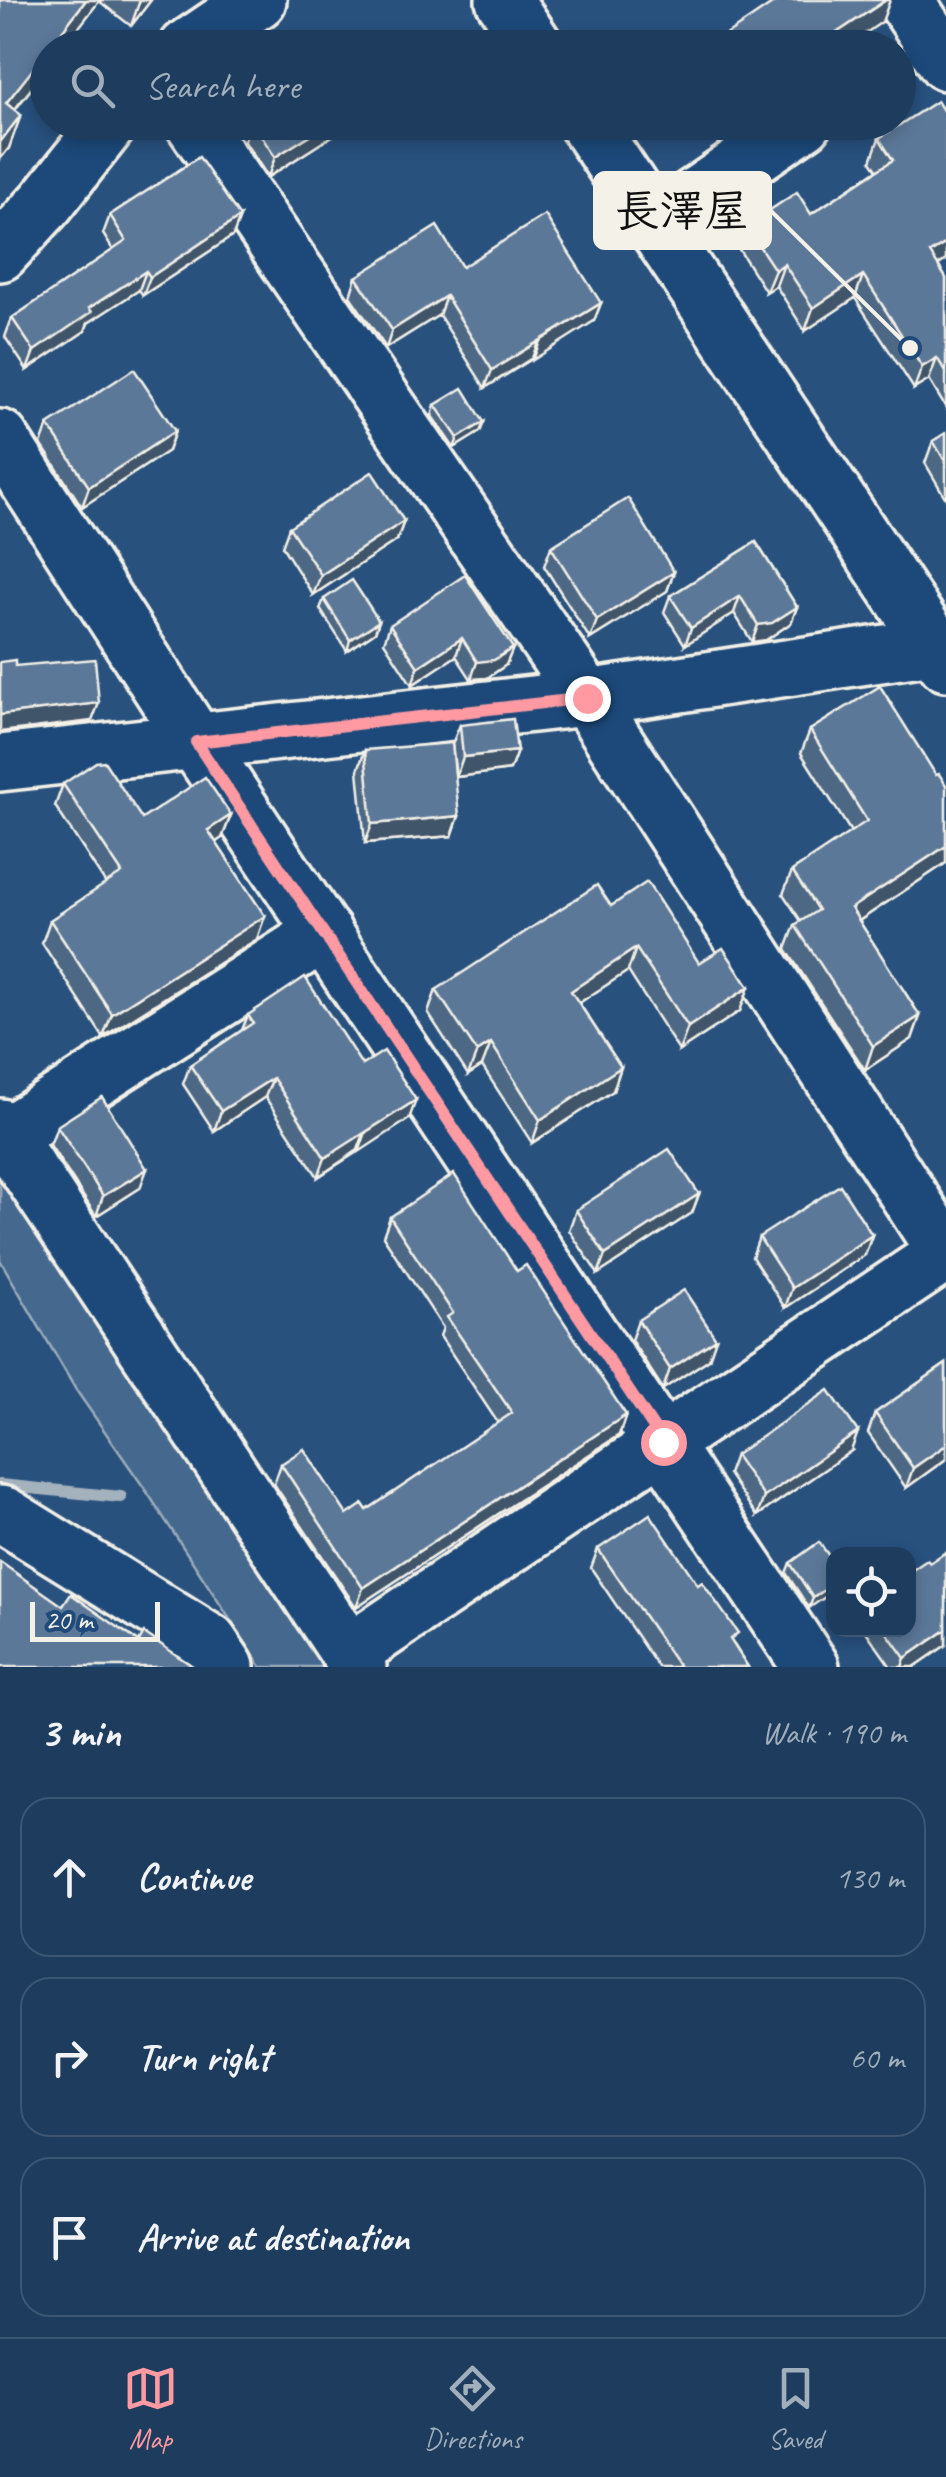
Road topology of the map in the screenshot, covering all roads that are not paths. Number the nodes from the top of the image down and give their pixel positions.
1 (258, 0) edge
2 (504, 0) edge
3 (214, 30) edge
4 (524, 30) edge
5 (96, 140) edge
6 (206, 140) edge
7 (598, 140) edge
8 (778, 140) edge
9 (654, 224) junction
10 (0, 253) edge
11 (0, 438) edge
12 (942, 651) edge
13 (587, 698) junction
14 (196, 742) junction
15 (0, 763) edge
16 (324, 933) junction
17 (3, 1131) edge
18 (663, 1442) junction
19 (0, 1514) edge
20 (353, 1660) edge
21 (226, 1667) edge
22 (810, 1667) edge

1 - 3 street
2 - 4 street
5 - 10 street
6 - 13 street
7 - 9 street
8 - 9 street
9 - 12 street
11 - 14 street
12 - 13 street
13 - 14 street
13 - 18 street
14 - 15 street
14 - 16 street
16 - 17 street
16 - 18 street
17 - 20 street
18 - 20 street
18 - 22 street
19 - 21 street

